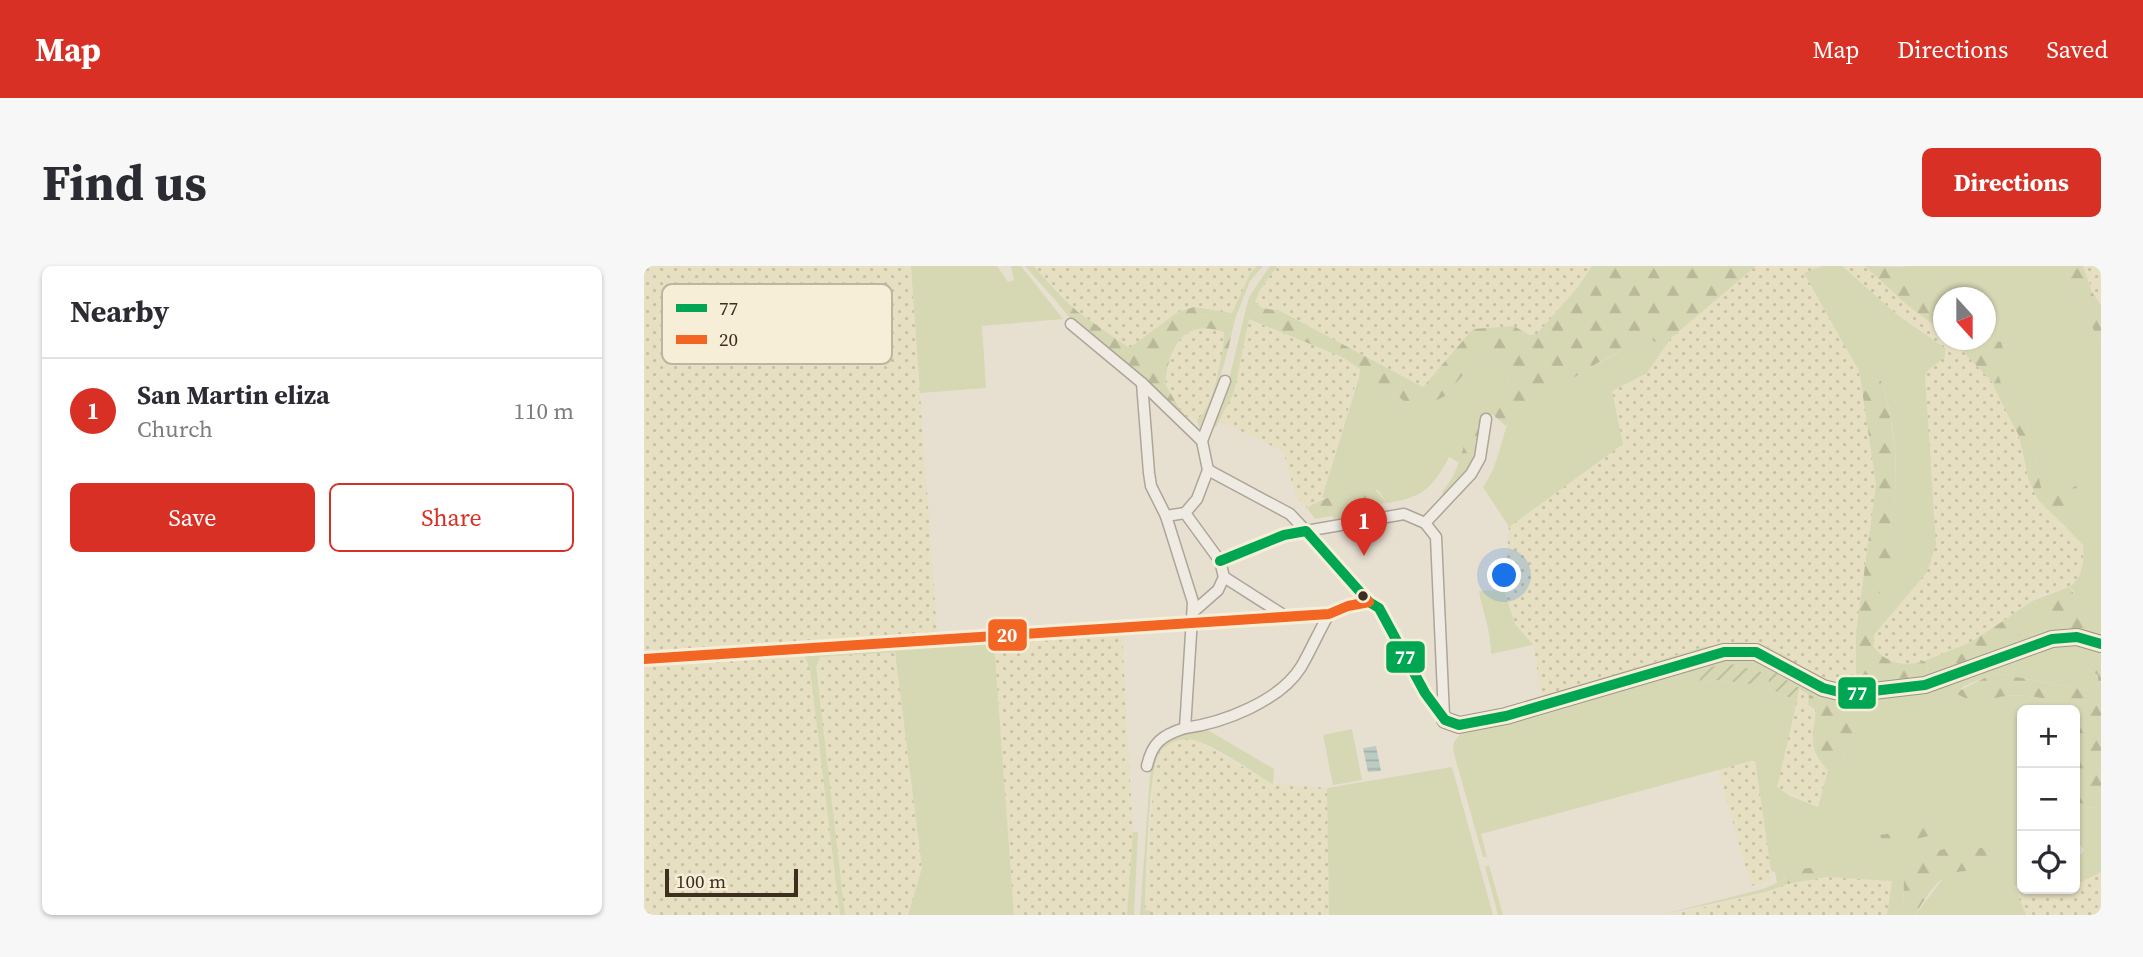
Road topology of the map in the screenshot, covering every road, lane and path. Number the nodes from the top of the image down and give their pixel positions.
1 (1071, 324) dead end
2 (1224, 382) dead end
3 (1142, 383) junction
4 (1486, 419) dead end
5 (1202, 441) junction
6 (1208, 470) junction
7 (1185, 513) junction
8 (1166, 516) junction
9 (1425, 523) junction
10 (1306, 531) junction
11 (1220, 561) junction
12 (1224, 577) junction
13 (1369, 602) junction
14 (1192, 613) junction
15 (1329, 614) junction
16 (1285, 616) junction
17 (1190, 625) junction
18 (2101, 644) edge
19 (644, 659) edge
20 (1445, 720) junction
21 (1185, 728) junction
22 (1147, 766) dead end

1 - 3 street
2 - 5 street
3 - 5 street
3 - 8 street
4 - 9 street
5 - 6 street
6 - 7 street
6 - 10 street
7 - 8 street
7 - 11 street
8 - 14 street
9 - 10 street
9 - 20 street
10 - 11 street
10 - 13 street
11 - 12 street
12 - 14 street
12 - 16 street
13 - 15 street
13 - 20 street
14 - 17 street
15 - 16 street
15 - 21 street
16 - 17 street
17 - 19 street
17 - 21 street
18 - 20 street
21 - 22 street

